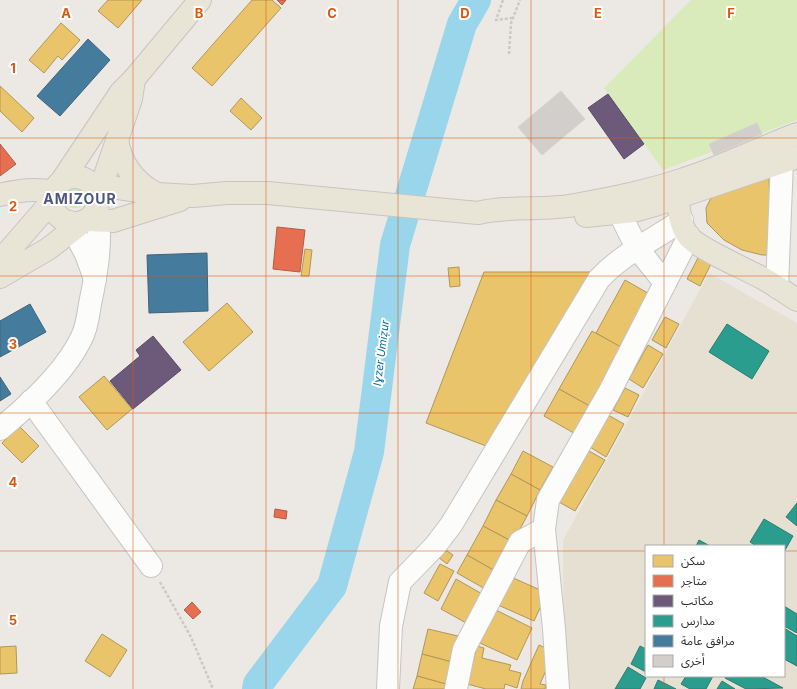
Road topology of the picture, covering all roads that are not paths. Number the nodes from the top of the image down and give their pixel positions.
1 (200, 0) edge
2 (134, 80) junction
3 (797, 134) edge
4 (117, 140) junction
5 (790, 159) edge
6 (678, 190) junction
7 (56, 192) junction
8 (156, 194) junction
9 (0, 195) edge
10 (193, 196) junction
11 (89, 210) junction
12 (619, 212) junction
13 (478, 213) junction
14 (685, 228) junction
15 (637, 248) junction
16 (0, 261) edge
17 (0, 277) edge
18 (665, 283) junction
19 (777, 287) junction
20 (797, 300) edge
21 (31, 401) junction
22 (0, 429) edge
23 (544, 529) junction
24 (151, 566) road end
25 (388, 689) edge
26 (456, 689) edge
27 (558, 689) edge

1 - 2 main road
2 - 4 main road
2 - 7 main road
3 - 6 main road
4 - 8 main road
4 - 11 main road
5 - 6 main road
5 - 19 street
6 - 12 main road
6 - 13 main road
6 - 14 main road
7 - 9 main road
7 - 11 main road
7 - 11 main road
7 - 16 main road
8 - 10 main road
8 - 11 main road
10 - 11 main road
10 - 13 main road
11 - 17 main road
11 - 21 street
12 - 13 main road
12 - 15 street
14 - 15 street
14 - 18 street
14 - 19 main road
15 - 18 street
15 - 25 street
18 - 23 street
19 - 20 main road
21 - 22 street
21 - 24 street
23 - 26 street
23 - 27 street

